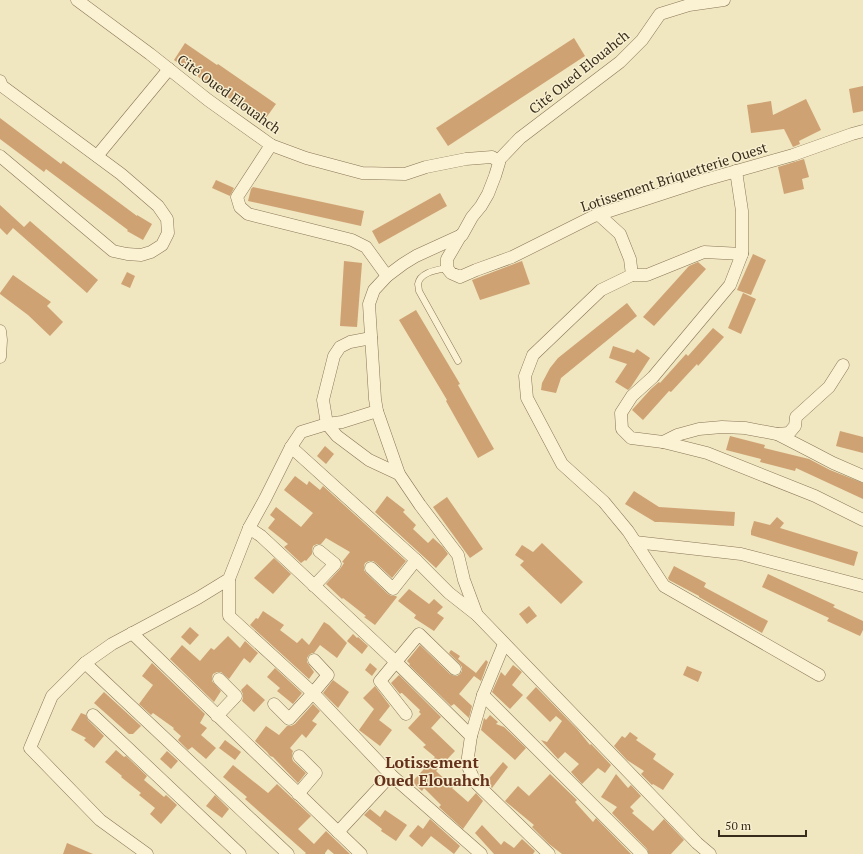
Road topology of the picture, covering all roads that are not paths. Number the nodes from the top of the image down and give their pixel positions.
1 (77, 0) edge
2 (724, 0) edge
3 (169, 69) junction
4 (0, 81) edge
5 (863, 131) edge
6 (271, 145) junction
7 (0, 156) edge
8 (97, 156) junction
9 (498, 161) junction
10 (736, 171) junction
11 (598, 214) junction
12 (462, 235) junction
13 (742, 254) junction
14 (447, 268) junction
15 (387, 276) junction
16 (632, 276) junction
17 (0, 337) edge
18 (371, 338) junction
19 (0, 357) edge
20 (458, 361) dead end
21 (843, 365) dead end
22 (376, 405) junction
23 (327, 424) junction
24 (777, 434) junction
25 (663, 442) junction
26 (291, 447) junction
27 (399, 474) junction
28 (863, 476) edge
29 (863, 520) edge
30 (249, 528) junction
31 (635, 542) junction
32 (319, 551) dead end
33 (416, 560) junction
34 (370, 568) dead end
35 (229, 579) junction
36 (314, 586) junction
37 (863, 586) edge
38 (477, 615) junction
39 (132, 633) junction
40 (504, 644) junction
41 (314, 660) dead end
42 (396, 662) junction
43 (85, 663) junction
44 (455, 669) dead end
45 (819, 675) dead end
46 (218, 679) dead end
47 (313, 693) junction
48 (483, 695) junction
49 (274, 704) dead end
50 (406, 714) dead end
51 (94, 715) dead end
52 (217, 716) junction
53 (471, 736) junction
54 (300, 756) dead end
55 (391, 775) junction
56 (298, 794) junction
57 (338, 832) junction
58 (478, 853) edge
59 (148, 854) edge
60 (240, 854) edge
61 (288, 854) edge
62 (361, 854) edge
63 (549, 854) edge
64 (642, 854) edge
65 (710, 854) edge

1 - 3 street, Cité Oued Elouahch
2 - 9 street, Cité Oued Elouahch
3 - 6 street, Cité Oued Elouahch
3 - 8 street
4 - 8 street
5 - 10 street, Lotissement Briquetterie Ouest
6 - 9 street, Cité Oued Elouahch
6 - 15 street
7 - 8 street
9 - 12 street
10 - 11 street, Lotissement Briquetterie Ouest
10 - 13 street
11 - 14 street, Lotissement Briquetterie Ouest
11 - 16 street
12 - 14 street
12 - 15 street
13 - 16 street
13 - 25 street
14 - 20 lane
15 - 18 street
16 - 31 street
17 - 19 street
18 - 22 street
18 - 23 street
21 - 24 street
22 - 23 street
22 - 27 street
23 - 26 street
23 - 27 street
24 - 25 street
24 - 28 street
25 - 29 street
26 - 30 street
26 - 33 street
27 - 38 street
30 - 35 street
30 - 36 street
31 - 37 street
31 - 45 street
32 - 36 street
33 - 34 street
33 - 38 street
35 - 39 street
35 - 47 street
36 - 42 street
38 - 40 street
39 - 43 street
39 - 52 street
40 - 48 street
40 - 65 street
41 - 47 street
42 - 44 street
42 - 50 street
42 - 53 street
43 - 59 street
43 - 61 street
46 - 52 street
47 - 49 street
47 - 55 street
48 - 53 street
48 - 64 street
51 - 60 street
52 - 56 street
53 - 63 street
54 - 56 street
55 - 57 street
55 - 58 street
56 - 57 street
57 - 62 street

